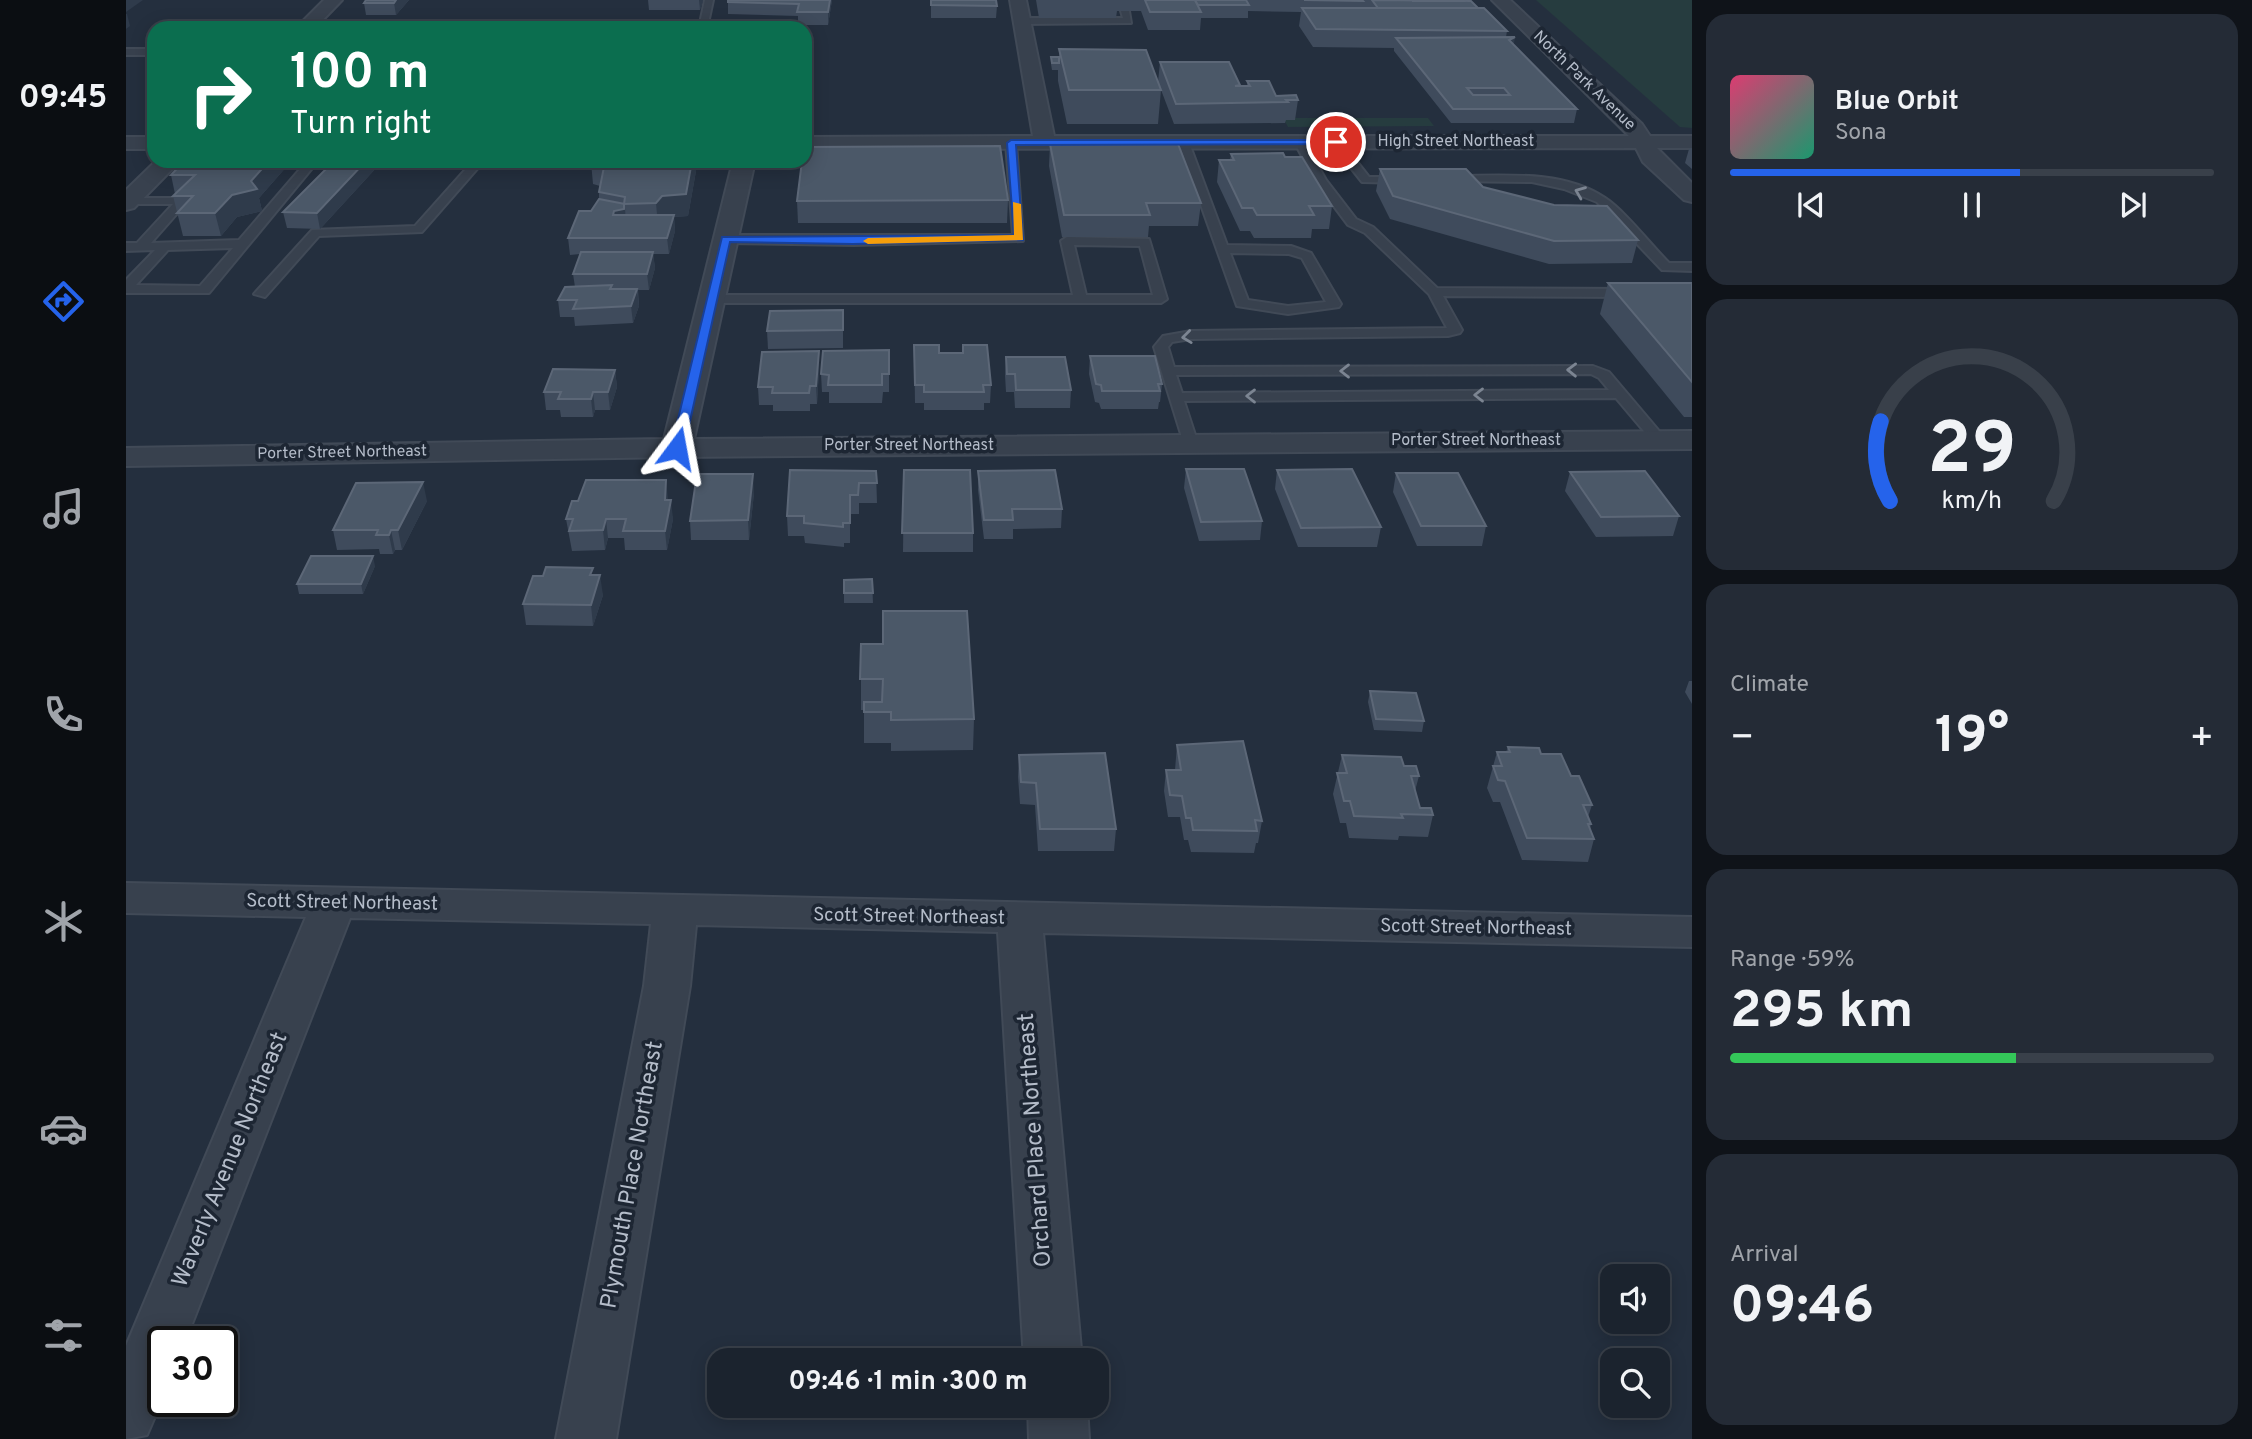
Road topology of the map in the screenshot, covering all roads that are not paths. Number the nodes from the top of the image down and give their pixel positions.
1 (334, 0) edge
2 (709, 0) edge
3 (1018, 0) edge
4 (1500, 0) edge
5 (1125, 11) dead end
6 (313, 21) edge
7 (704, 21) edge
8 (1022, 21) junction
9 (126, 52) edge
10 (142, 52) junction
11 (147, 52) edge
12 (126, 64) edge
13 (1336, 142) junction
14 (1645, 142) junction
15 (1692, 142) edge
16 (126, 143) edge
17 (147, 143) edge
18 (812, 143) edge
19 (1011, 143) junction
20 (1045, 143) junction
21 (1184, 143) junction
22 (1300, 143) junction
23 (162, 168) edge
24 (307, 168) edge
25 (473, 168) edge
26 (742, 168) edge
27 (1422, 180) edge
28 (1435, 180) edge
29 (1692, 195) edge
30 (127, 202) edge
31 (725, 239) junction
32 (242, 244) junction
33 (126, 247) edge
34 (140, 247) junction
35 (164, 247) junction
36 (1222, 249) junction
37 (1666, 267) junction
38 (1692, 267) edge
39 (1680, 283) edge
40 (126, 289) edge
41 (1434, 292) junction
42 (1647, 293) edge
43 (260, 294) dead end
44 (712, 299) junction
45 (1080, 299) junction
46 (1168, 372) junction
47 (1620, 394) junction
48 (1175, 397) junction
49 (1659, 440) junction
50 (1692, 440) edge
51 (1190, 444) junction
52 (677, 448) junction
53 (126, 457) edge
54 (126, 898) edge
55 (333, 903) junction
56 (675, 911) junction
57 (1019, 919) junction
58 (1692, 932) edge
59 (1052, 1348) edge
60 (126, 1416) edge
61 (1058, 1418) edge
62 (586, 1439) edge
63 (1059, 1439) edge

1 - 6 street
2 - 7 lane
3 - 8 street
4 - 14 street, North Park Avenue
5 - 8 lane
8 - 20 street
9 - 10 lane
10 - 11 lane
10 - 12 lane
13 - 14 street, High Street Northeast
13 - 22 street, High Street Northeast
13 - 27 lane
14 - 15 street, High Street Northeast
14 - 29 street, North Park Avenue
16 - 17 street
18 - 19 street, High Street Northeast
19 - 20 street, High Street Northeast
19 - 31 lane
20 - 21 street, High Street Northeast
21 - 22 street, High Street Northeast
21 - 36 lane
22 - 41 lane
23 - 30 street
24 - 32 lane
25 - 43 lane
26 - 31 street
37 -> 28 lane
30 - 34 lane
31 - 44 street
32 - 35 lane
32 - 40 lane
33 - 34 lane
34 - 35 lane
35 - 40 lane
36 - 36 lane
37 - 38 lane
37 - 39 lane
41 - 42 lane
41 -> 46 lane
44 - 45 lane
44 - 52 street
45 - 45 lane
47 -> 46 lane
46 - 48 lane
47 -> 48 lane
47 - 49 lane
48 - 51 lane
49 - 50 street, Porter Street Northeast
49 - 51 street, Porter Street Northeast
51 - 52 street, Porter Street Northeast
52 - 53 street, Porter Street Northeast
54 - 55 street, Scott Street Northeast
55 - 56 street, Scott Street Northeast
55 - 60 street, Waverly Avenue Northeast
56 - 57 street, Scott Street Northeast
56 - 62 street, Plymouth Place Northeast
57 - 58 street, Scott Street Northeast
57 - 59 street, Orchard Place Northeast
61 - 63 street

